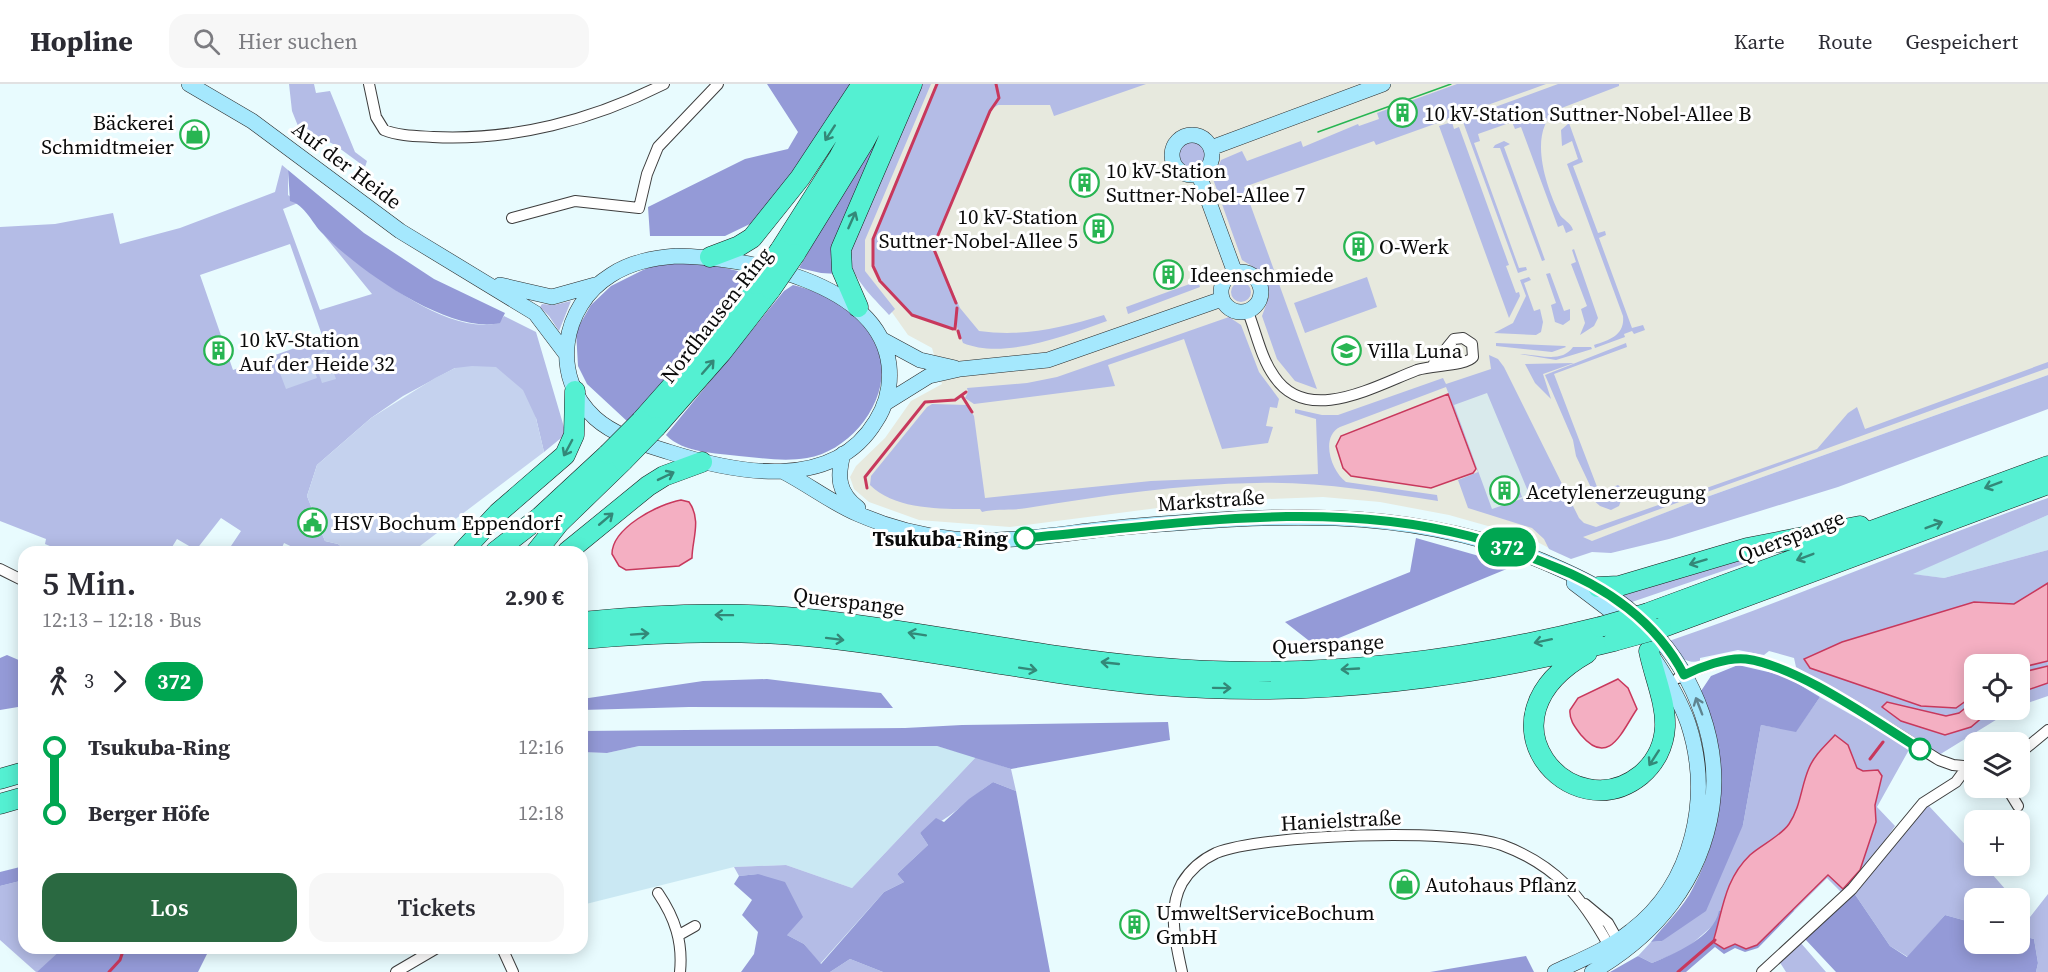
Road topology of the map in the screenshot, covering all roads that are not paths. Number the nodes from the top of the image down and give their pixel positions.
1 (369, 84) edge
2 (664, 84) edge
3 (718, 84) edge
4 (862, 84) edge
5 (879, 84) edge
6 (895, 84) edge
7 (912, 84) edge
8 (1383, 84) edge
9 (200, 86) edge
10 (1211, 148) junction
11 (1199, 175) junction
12 (512, 218) dead end
13 (788, 252) junction
14 (710, 257) junction
15 (1235, 273) junction
16 (479, 280) junction
17 (597, 284) junction
18 (1222, 299) junction
19 (858, 307) junction
20 (1248, 312) junction
21 (883, 340) junction
22 (566, 354) junction
23 (1432, 365) junction
24 (960, 369) junction
25 (575, 391) junction
26 (884, 404) junction
27 (843, 454) junction
28 (616, 458) junction
29 (702, 462) junction
30 (2048, 466) edge
31 (784, 472) junction
32 (2048, 484) edge
33 (1919, 513) junction
34 (873, 519) junction
35 (468, 546) edge
36 (503, 546) edge
37 (541, 546) edge
38 (574, 546) edge
39 (1550, 565) junction
40 (0, 568) edge
41 (18, 578) edge
42 (1598, 587) junction
43 (1654, 621) junction
44 (588, 622) edge
45 (588, 639) edge
46 (1614, 641) junction
47 (1649, 651) junction
48 (1684, 675) junction
49 (1670, 682) junction
50 (2048, 730) edge
51 (2030, 745) edge
52 (18, 766) edge
53 (1964, 766) edge
54 (0, 772) edge
55 (1964, 773) edge
56 (18, 774) edge
57 (0, 779) edge
58 (2013, 798) edge
59 (18, 799) edge
60 (0, 804) edge
61 (2018, 806) dead end
62 (18, 808) edge
63 (0, 813) edge
64 (658, 893) dead end
65 (695, 926) dead end
66 (679, 935) junction
67 (1617, 946) junction
68 (427, 954) edge
69 (505, 954) edge
70 (396, 972) edge
71 (513, 972) edge
72 (680, 972) edge
73 (1182, 972) edge
74 (1554, 972) edge
75 (1592, 972) edge
76 (1762, 972) edge

1 - 2 street
3 - 12 street
4 -> 14 highway
5 - 13 highway, Nordhausen-Ring
6 - 13 highway, Nordhausen-Ring
19 -> 7 highway
8 - 10 main road
9 - 16 main road, Auf der Heide
10 - 11 main road
10 - 11 main road
11 - 15 main road
13 - 28 highway, Nordhausen-Ring, bridge
14 - 17 main road
14 - 19 main road
15 - 18 main road
15 - 20 main road
16 - 17 main road, Auf der Heide
16 - 22 main road, Auf der Heide
17 - 22 main road
18 - 20 main road
18 - 24 main road
19 - 21 main road
20 - 23 street
21 - 24 main road
21 - 26 main road
22 - 25 main road
23 - 23 street
24 - 26 main road
25 - 29 main road
25 -> 35 highway
26 - 27 main road
27 - 31 main road
27 - 34 main road, Markstraße
28 - 36 highway
28 - 37 highway
29 - 31 main road
38 -> 29 highway
30 -> 33 highway, Querspange
31 - 34 main road, Markstraße
43 -> 32 highway, Querspange
33 -> 42 highway
33 -> 43 highway, Querspange
34 - 39 main road, Markstraße
39 - 42 main road, Markstraße
39 - 47 main road, Markstraße
40 - 41 street
42 - 48 main road, Markstraße
43 -> 44 highway, Querspange, bridge
43 - 46 highway, Querspange, bridge
45 -> 46 highway, Querspange
47 -> 46 highway
47 - 49 main road, Markstraße
48 - 49 street
48 - 53 street
67 -> 48 main road, Markstraße
49 - 67 main road, Markstraße
50 - 51 street
52 - 54 highway
55 - 76 street
56 - 57 highway
58 - 61 street
59 - 60 highway
62 - 63 highway
64 - 66 street
65 - 66 street
66 - 72 street
67 - 73 street, Hanielstraße
67 - 74 main road, Markstraße
67 - 75 main road, Markstraße
68 - 70 street
69 - 71 street

